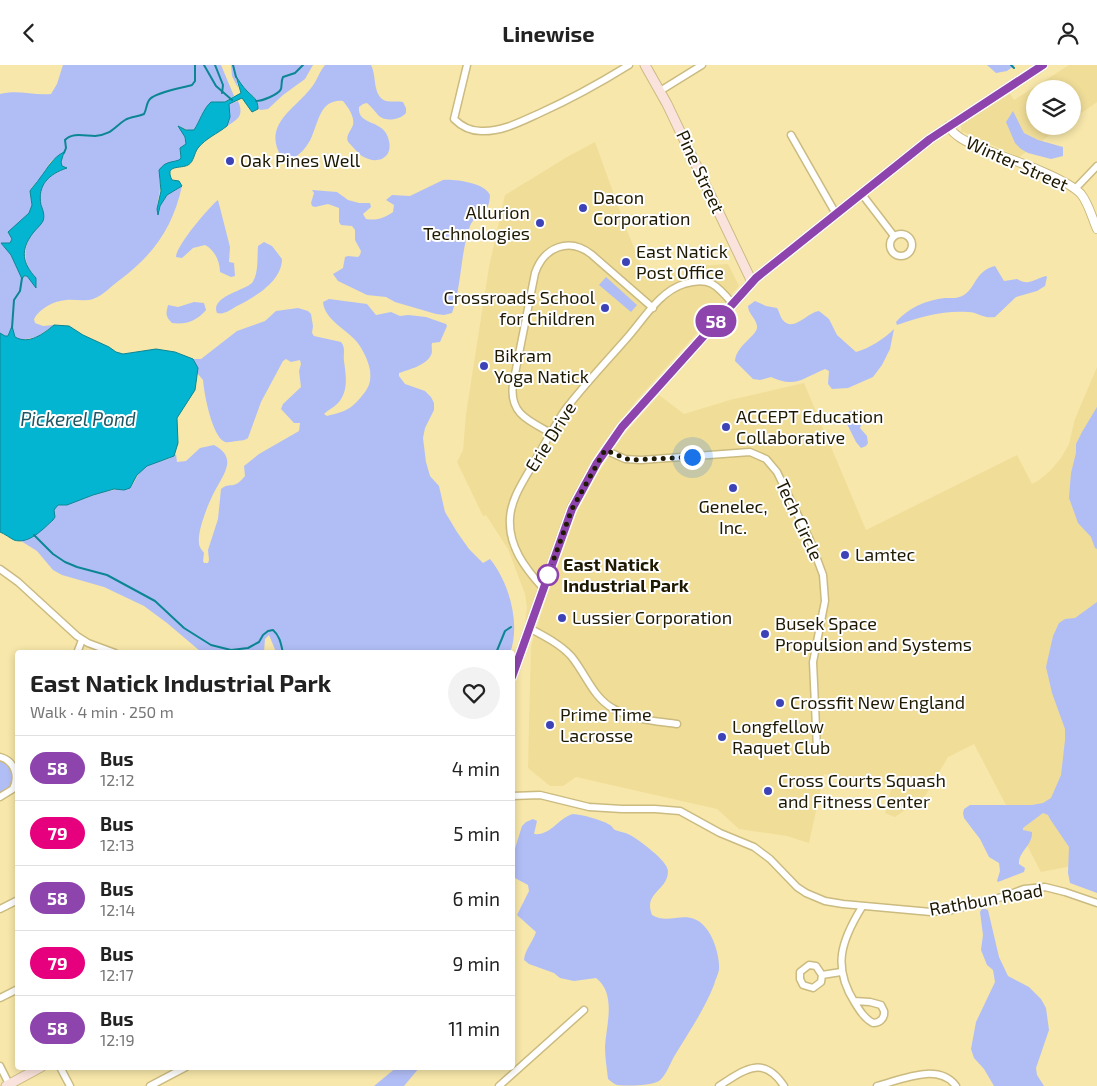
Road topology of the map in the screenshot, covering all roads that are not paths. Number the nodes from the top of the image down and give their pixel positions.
1 (467, 65) edge
2 (630, 65) edge
3 (645, 65) edge
4 (702, 65) edge
5 (1043, 65) edge
6 (660, 91) junction
7 (948, 127) junction
8 (791, 135) dead end
9 (1097, 166) edge
10 (1075, 189) junction
11 (861, 193) junction
12 (836, 214) junction
13 (1097, 229) edge
14 (894, 236) dead end
15 (752, 282) junction
16 (732, 303) junction
17 (653, 308) junction
18 (551, 433) junction
19 (605, 450) junction
20 (0, 569) edge
21 (543, 587) junction
22 (530, 628) junction
23 (82, 640) junction
24 (78, 650) edge
25 (107, 650) edge
26 (515, 669) edge
27 (677, 724) dead end
28 (817, 749) dead end
29 (0, 757) edge
30 (15, 774) edge
31 (15, 780) edge
32 (515, 796) edge
33 (0, 797) edge
34 (15, 902) edge
35 (1097, 903) edge
36 (862, 907) junction
37 (0, 909) edge
38 (842, 972) junction
39 (822, 975) dead end
40 (15, 990) edge
41 (0, 998) edge
42 (854, 1001) junction
43 (584, 1010) dead end
44 (0, 1066) edge
45 (36, 1070) edge
46 (62, 1070) edge
47 (180, 1070) edge
48 (8, 1085) edge
49 (70, 1086) edge
50 (150, 1086) edge
51 (499, 1086) edge
52 (719, 1086) edge
53 (784, 1086) edge
54 (877, 1086) edge
55 (956, 1086) edge

1 - 2 street
3 - 6 main road, Pine Street
4 - 6 street
5 - 7 main road
6 - 15 main road, Pine Street
7 - 10 street, Winter Street
7 - 11 main road
8 - 12 street
9 - 10 street
10 - 13 street, Winter Street
11 - 12 main road
11 - 14 street
12 - 15 main road
15 - 16 main road
16 - 17 street, Erie Drive
16 - 19 main road
17 - 18 street, Erie Drive
17 - 18 street
18 - 21 street, Erie Drive
19 - 21 main road
19 - 28 street, Tech Circle
20 - 23 street
21 - 22 main road
22 - 26 main road
22 - 27 street
23 - 24 street
23 - 25 street
29 - 30 street
31 - 33 street
32 - 36 street, Rathbun Road
34 - 37 street
35 - 36 street, Rathbun Road
36 - 38 street
38 - 39 street
38 - 42 street
40 - 41 street
42 - 42 street
43 - 51 street
44 - 48 street
45 - 48 main road
46 - 49 street
47 - 50 street
52 - 53 street
54 - 55 street

